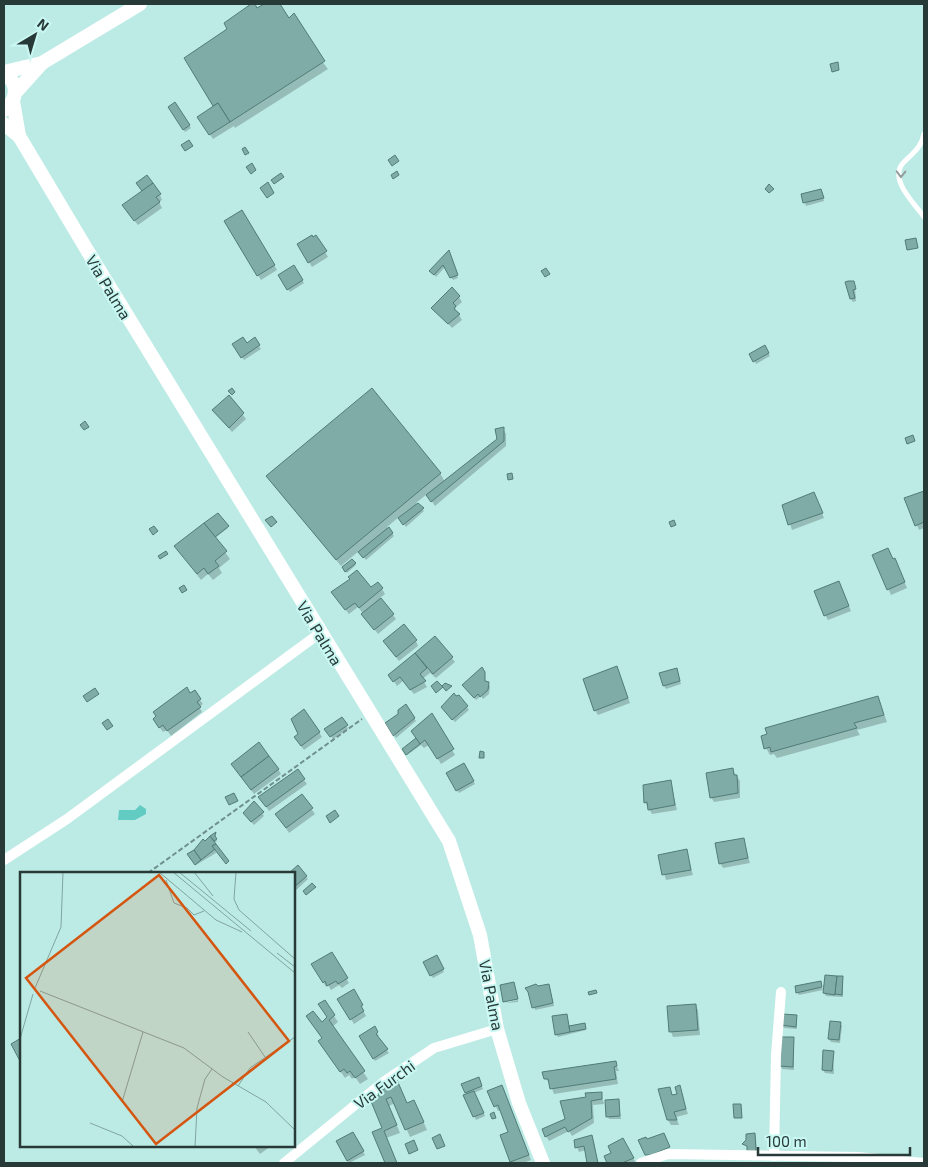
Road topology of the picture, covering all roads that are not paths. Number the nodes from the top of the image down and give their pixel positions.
1 (140, 4) edge
2 (42, 63) junction
3 (4, 72) edge
4 (11, 101) edge
5 (4, 124) edge
6 (924, 134) edge
7 (19, 136) junction
8 (924, 216) edge
9 (320, 633) junction
10 (4, 860) edge
11 (781, 992) dead end
12 (497, 1029) junction
13 (774, 1156) junction
14 (284, 1163) edge
15 (543, 1163) edge
16 (640, 1163) edge
17 (924, 1163) edge

1 - 2 street
2 - 3 street
2 - 4 street
3 - 4 street, Via Palma
4 - 7 street, Via Palma
5 - 7 street, Via Palma
6 -> 8 lane
7 - 9 street, Via Palma
9 - 10 street
9 - 12 street, Via Palma
11 - 13 street
12 - 14 street, Via Furchi
12 - 15 street, Via Palma
13 - 16 street
13 - 17 street

